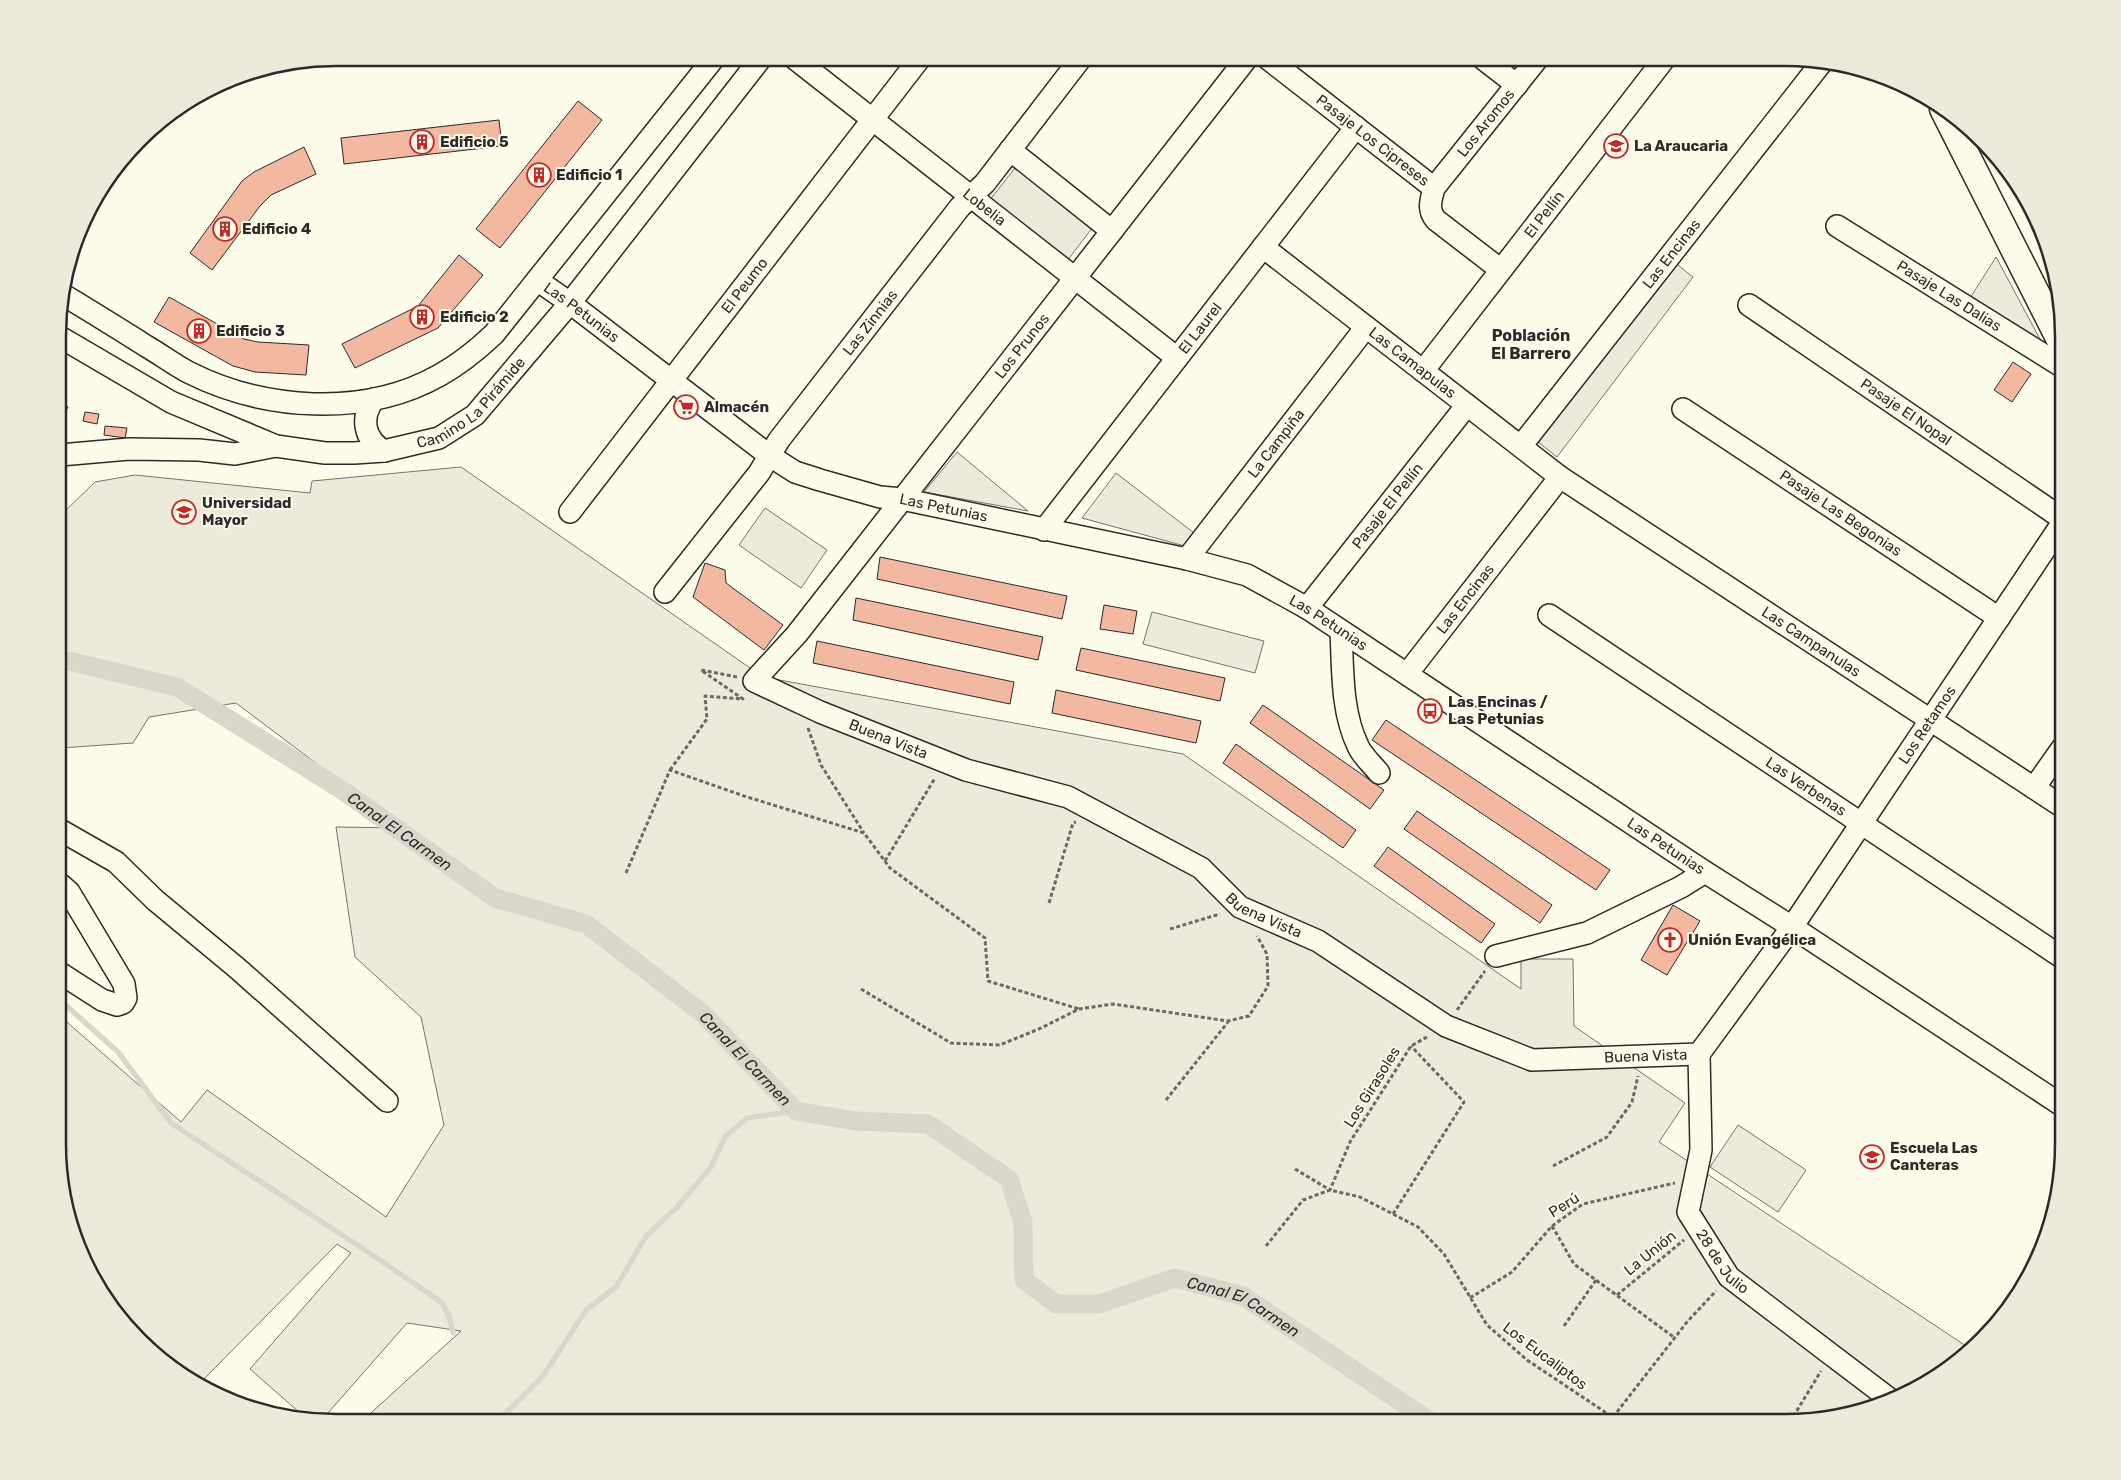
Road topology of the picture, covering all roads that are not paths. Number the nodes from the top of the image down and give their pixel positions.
1 (708, 66) edge
2 (755, 66) edge
3 (804, 66) edge
4 (914, 66) edge
5 (1075, 66) edge
6 (1241, 66) edge
7 (1277, 66) edge
8 (1492, 66) edge
9 (1532, 66) edge
10 (1659, 66) edge
11 (1817, 69) edge
12 (1517, 85) junction
13 (872, 119) junction
14 (1950, 123) edge
15 (1356, 128) junction
16 (1010, 150) junction
17 (1434, 188) junction
18 (971, 196) junction
19 (1837, 226) dead end
20 (1112, 231) junction
21 (1263, 247) junction
22 (1501, 270) junction
23 (1075, 278) junction
24 (537, 280) junction
25 (69, 298) edge
26 (570, 303) junction
27 (1749, 305) dead end
28 (1366, 326) junction
29 (2055, 329) edge
30 (66, 341) edge
31 (1177, 358) junction
32 (2055, 362) edge
33 (1423, 371) junction
34 (671, 381) junction
35 (374, 399) junction
36 (1467, 405) junction
37 (1683, 408) dead end
38 (276, 446) junction
39 (1521, 446) junction
40 (384, 451) junction
41 (66, 454) edge
42 (770, 456) junction
43 (1560, 477) junction
44 (902, 499) junction
45 (570, 512) dead end
46 (2055, 515) edge
47 (1044, 530) junction
48 (2055, 533) edge
49 (1187, 558) junction
50 (665, 592) dead end
51 (1307, 608) junction
52 (1549, 614) dead end
53 (1999, 618) junction
54 (1342, 631) junction
55 (1407, 674) junction
56 (754, 681) joint
57 (1931, 719) junction
58 (2055, 758) edge
59 (1380, 773) dead end
60 (2034, 788) junction
61 (2055, 802) edge
62 (1861, 823) junction
63 (66, 833) edge
64 (1705, 872) junction
65 (66, 889) edge
66 (1792, 927) junction
67 (2055, 953) edge
68 (1496, 956) road end
69 (66, 977) edge
70 (1699, 1054) junction
71 (387, 1101) dead end
72 (2055, 1101) edge
73 (1884, 1395) edge

1 - 24 street
2 - 26 street, Camino La Pirámide
3 - 13 street, Lobelia
4 - 13 street, El Peumo
5 - 16 street, Las Zinnias
6 - 20 street, Los Prunos
7 - 15 street, Pasaje Los Cipreses
8 - 12 street
9 - 12 street, Los Aromos
10 - 22 street, El Pellín
11 - 39 street, Las Encinas
12 - 17 street, Los Aromos
13 - 18 street, Lobelia
13 - 34 street, El Peumo
14 - 29 main road
15 - 17 street, Pasaje Los Cipreses
15 - 21 street, El Laurel
16 - 18 street, Las Zinnias
16 - 20 street
17 - 22 street, Pasaje Los Cipreses
18 - 23 street, Lobelia
18 - 42 street, Las Zinnias
19 - 32 street, Pasaje Las Dalias
20 - 23 street, Los Prunos
21 - 28 street, Las Camapulas
21 - 31 street, El Laurel
22 - 33 street, El Pellín
23 - 31 street, Lobelia
23 - 44 street, Los Prunos
24 - 26 street, Las Petunias
24 - 35 street
25 - 35 street
26 - 34 street, Las Petunias
26 - 40 street, Camino La Pirámide
27 - 46 street, Pasaje El Nopal
28 - 33 street, Las Camapulas
28 - 49 street, La Campiña
30 - 38 street, Camino La Pirámide
31 - 47 street, El Laurel
33 - 36 street, Las Camapulas
34 - 42 street, Las Petunias
34 - 45 street, El Peumo
35 - 40 street
36 - 39 street, Las Camapulas
36 - 51 street, Pasaje El Pellín
37 - 53 street, Pasaje Las Begonias
38 - 40 street, Camino La Pirámide
38 - 41 street
39 - 43 street, Las Camapulas
42 - 44 street, Las Petunias
42 - 50 street, Las Zinnias
43 - 55 street, Las Encinas
43 - 57 street, Las Campanulas
44 - 47 street, Las Petunias
44 - 56 street, Los Prunos
47 - 49 street, Las Petunias
48 - 53 street, Los Retamos
49 - 51 street, Las Petunias
51 - 54 street, Las Petunias
52 - 62 street, Las Verbenas
53 - 57 street, Los Retamos
54 - 55 street, Las Petunias
54 - 59 street
55 - 64 street, Las Petunias
56 - 70 street, Buena Vista
57 - 60 street, Las Campanulas
57 - 62 street, Los Retamos
58 - 60 street
60 - 61 street, Las Campanulas
62 - 66 street, Los Retamos
62 - 67 street, Las Verbenas
63 - 71 street
64 - 66 street, Las Petunias
64 - 68 street
65 - 69 street
66 - 70 street, Buena Vista
66 - 72 street, Las Petunias
70 - 73 street, 28 de Julio

